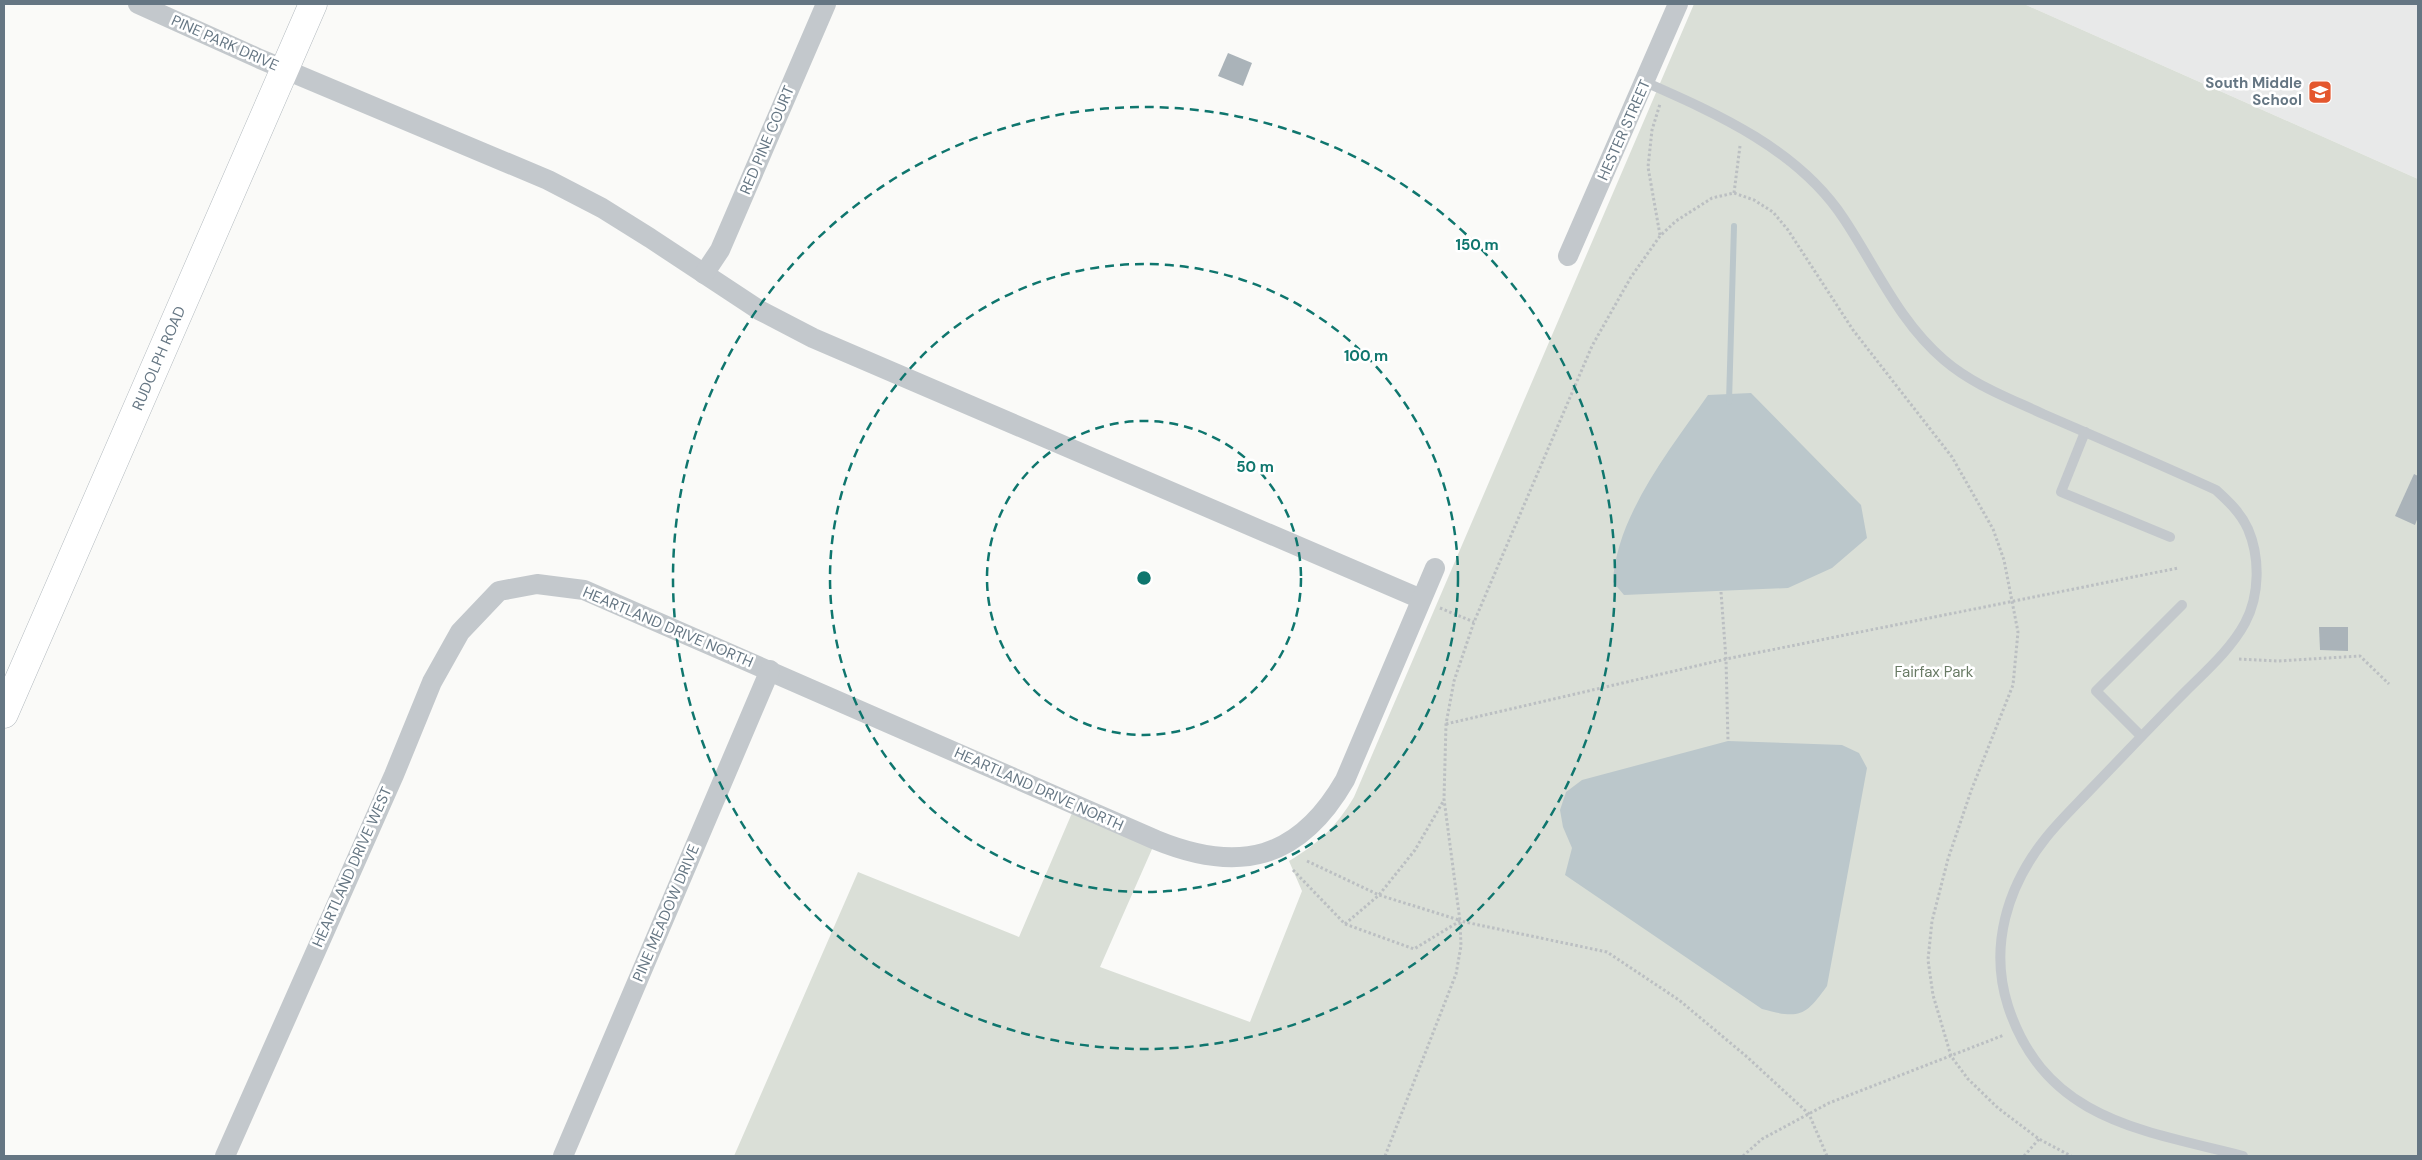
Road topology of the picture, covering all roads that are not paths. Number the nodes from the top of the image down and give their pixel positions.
1 (138, 4) edge
2 (313, 4) edge
3 (826, 4) edge
4 (1678, 4) edge
5 (286, 69) junction
6 (1645, 82) junction
7 (1568, 256) dead end
8 (704, 274) junction
9 (2085, 432) junction
10 (2170, 538) dead end
11 (1435, 568) dead end
12 (500, 591) joint
13 (1421, 600) junction
14 (2182, 605) dead end
15 (770, 670) junction
16 (11, 678) edge
17 (4, 714) edge
18 (2141, 736) junction
19 (225, 1156) edge
20 (563, 1156) edge
21 (2243, 1156) edge

1 - 5 street, PINE PARK DRIVE
2 - 5 street, RUDOLPH ROAD
3 - 8 street, RED PINE COURT
4 - 6 street, HESTER STREET
5 - 8 street, PINE PARK DRIVE
5 - 16 street, RUDOLPH ROAD
6 - 7 street, HESTER STREET
6 - 9 lane
8 - 13 street, PINE PARK DRIVE
9 - 10 lane
9 - 18 lane
11 - 13 street, HEARTLAND DRIVE NORTH
12 - 15 street, HEARTLAND DRIVE NORTH
12 - 19 street, HEARTLAND DRIVE WEST
13 - 15 street, HEARTLAND DRIVE NORTH
14 - 18 lane
15 - 20 street, PINE MEADOW DRIVE
16 - 17 street, RUDOLPH ROAD
18 - 21 lane

